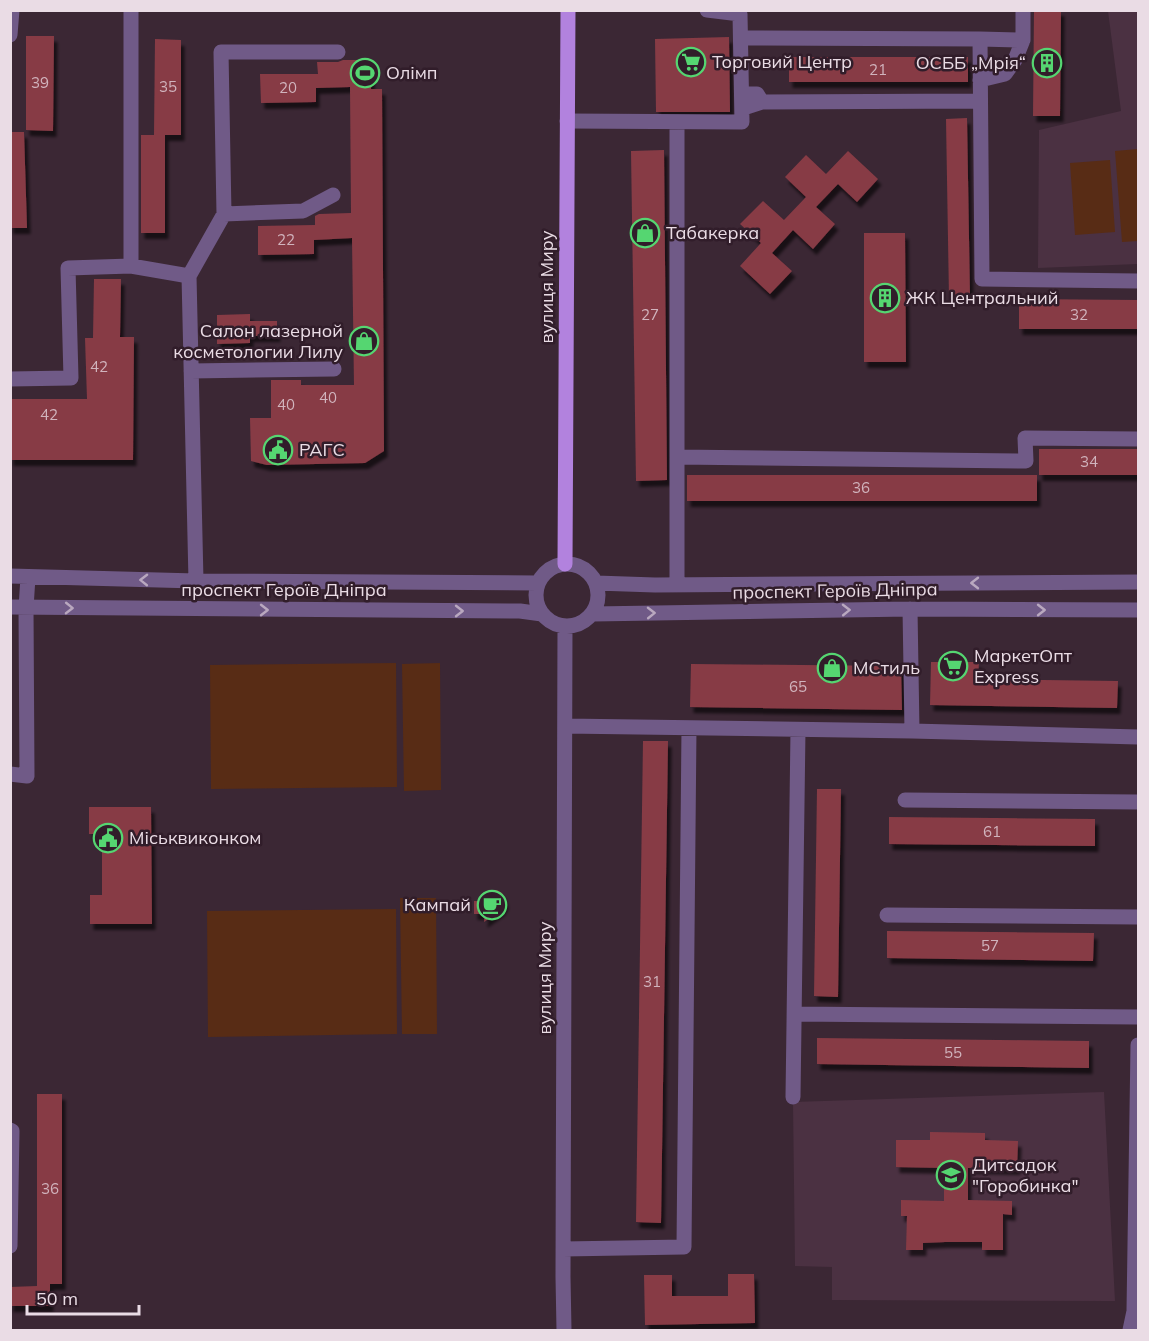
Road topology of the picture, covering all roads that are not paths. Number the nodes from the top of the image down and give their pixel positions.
1 (12, 10) edge
2 (131, 10) edge
3 (568, 10) edge
4 (707, 10) edge
5 (1023, 10) edge
6 (10, 35) edge
7 (741, 39) junction
8 (980, 39) junction
9 (1023, 40) junction
10 (338, 52) dead end
11 (980, 80) junction
12 (742, 97) junction
13 (980, 101) junction
14 (567, 121) junction
15 (677, 122) junction
16 (333, 195) dead end
17 (224, 214) junction
18 (131, 266) junction
19 (189, 276) junction
20 (1138, 281) edge
21 (334, 369) dead end
22 (191, 371) junction
23 (10, 379) edge
24 (1138, 439) edge
25 (677, 457) junction
26 (565, 564) junction
27 (10, 576) edge
28 (27, 577) junction
29 (196, 581) junction
30 (1080, 582) junction
31 (1138, 582) edge
32 (538, 583) junction
33 (596, 583) junction
34 (677, 585) junction
35 (18, 608) edge
36 (910, 609) junction
37 (1078, 610) junction
38 (1138, 610) edge
39 (542, 614) junction
40 (592, 614) junction
41 (566, 626) junction
42 (565, 726) junction
43 (689, 728) junction
44 (798, 730) junction
45 (912, 731) junction
46 (1138, 737) edge
47 (10, 774) edge
48 (905, 800) dead end
49 (1138, 802) edge
50 (887, 915) dead end
51 (1138, 917) edge
52 (795, 1014) junction
53 (1138, 1017) edge
54 (1138, 1045) edge
55 (793, 1097) dead end
56 (10, 1130) edge
57 (10, 1246) edge
58 (563, 1249) junction
59 (564, 1330) edge
60 (1130, 1330) edge

1 - 6 street
2 - 18 street
3 - 14 main road, вулиця Миру
4 - 7 street
5 - 9 street
7 - 8 street
7 - 12 street
8 - 9 street
8 - 11 street
9 - 11 street
10 - 17 street
11 - 13 street
12 - 13 street
12 - 15 street
13 - 20 street
14 - 15 street
14 - 26 main road, вулиця Миру
15 - 25 street
16 - 17 street
17 - 19 street
18 - 19 street
18 - 23 street
19 - 22 street
21 - 22 street
22 - 29 street
24 - 25 street
25 - 34 street
26 - 32 street
26 - 33 street
27 - 28 street, проспект Героїв Дніпра
29 -> 28 street, проспект Героїв Дніпра
28 - 35 street
29 - 32 street, проспект Героїв Дніпра
30 - 31 street, проспект Героїв Дніпра
30 -> 34 street, проспект Героїв Дніпра
30 - 37 street
32 - 39 street
33 - 34 street, проспект Героїв Дніпра
33 - 40 street
35 -> 39 street, проспект Героїв Дніпра
35 - 47 street
36 -> 37 street, проспект Героїв Дніпра
40 -> 36 street, проспект Героїв Дніпра
36 - 45 street
37 - 38 street, проспект Героїв Дніпра
39 - 41 street
40 - 41 street
41 - 42 street, вулиця Миру
42 - 43 street
42 - 58 street, вулиця Миру
43 - 44 street
43 - 58 street
44 - 45 street
44 - 52 street
45 - 46 street
48 - 49 street
50 - 51 street
52 - 53 street
52 - 55 street
54 - 60 street
56 - 57 street
58 - 59 street, вулиця Миру

